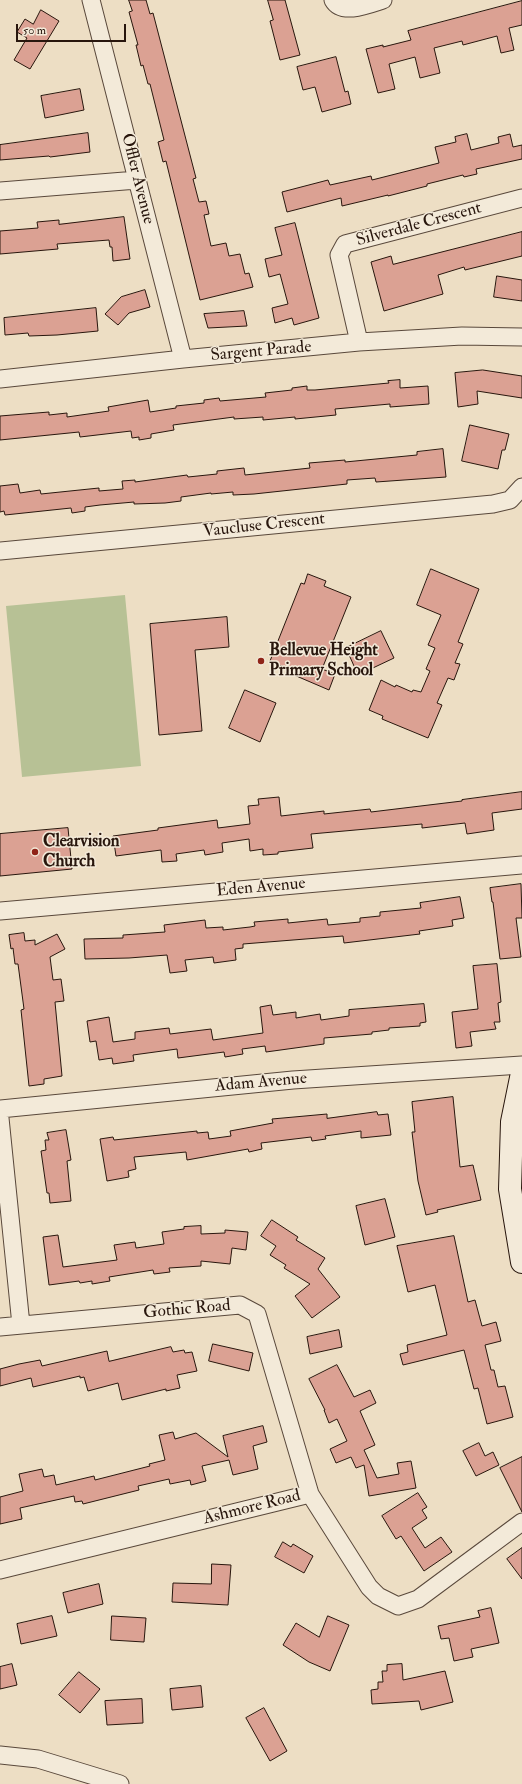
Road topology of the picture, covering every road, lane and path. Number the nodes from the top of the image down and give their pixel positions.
1 (91, 0) edge
2 (333, 0) edge
3 (383, 0) edge
4 (137, 180) junction
5 (0, 191) edge
6 (522, 198) edge
7 (522, 337) edge
8 (359, 342) junction
9 (183, 359) junction
10 (0, 379) edge
11 (522, 487) edge
12 (0, 551) edge
13 (522, 865) edge
14 (0, 912) edge
15 (522, 1065) edge
16 (522, 1073) edge
17 (0, 1109) edge
18 (0, 1118) edge
19 (522, 1262) edge
20 (21, 1325) junction
21 (0, 1327) edge
22 (310, 1494) junction
23 (522, 1522) edge
24 (0, 1570) edge
25 (0, 1755) edge
26 (120, 1784) edge

1 - 4 street, Offler Avenue
2 - 3 street
4 - 5 street
4 - 9 street, Offler Avenue
6 - 8 street, Silverdale Crescent
7 - 8 street, Sargent Parade
8 - 9 street, Sargent Parade
9 - 10 street, Sargent Parade
11 - 12 street, Vaucluse Crescent
13 - 14 street, Eden Avenue
15 - 17 street, Adam Avenue
16 - 19 main road
18 - 20 street
20 - 21 street, Gothic Road
20 - 22 street, Gothic Road
22 - 23 street, Ashmore Road
22 - 24 street, Ashmore Road
25 - 26 street

